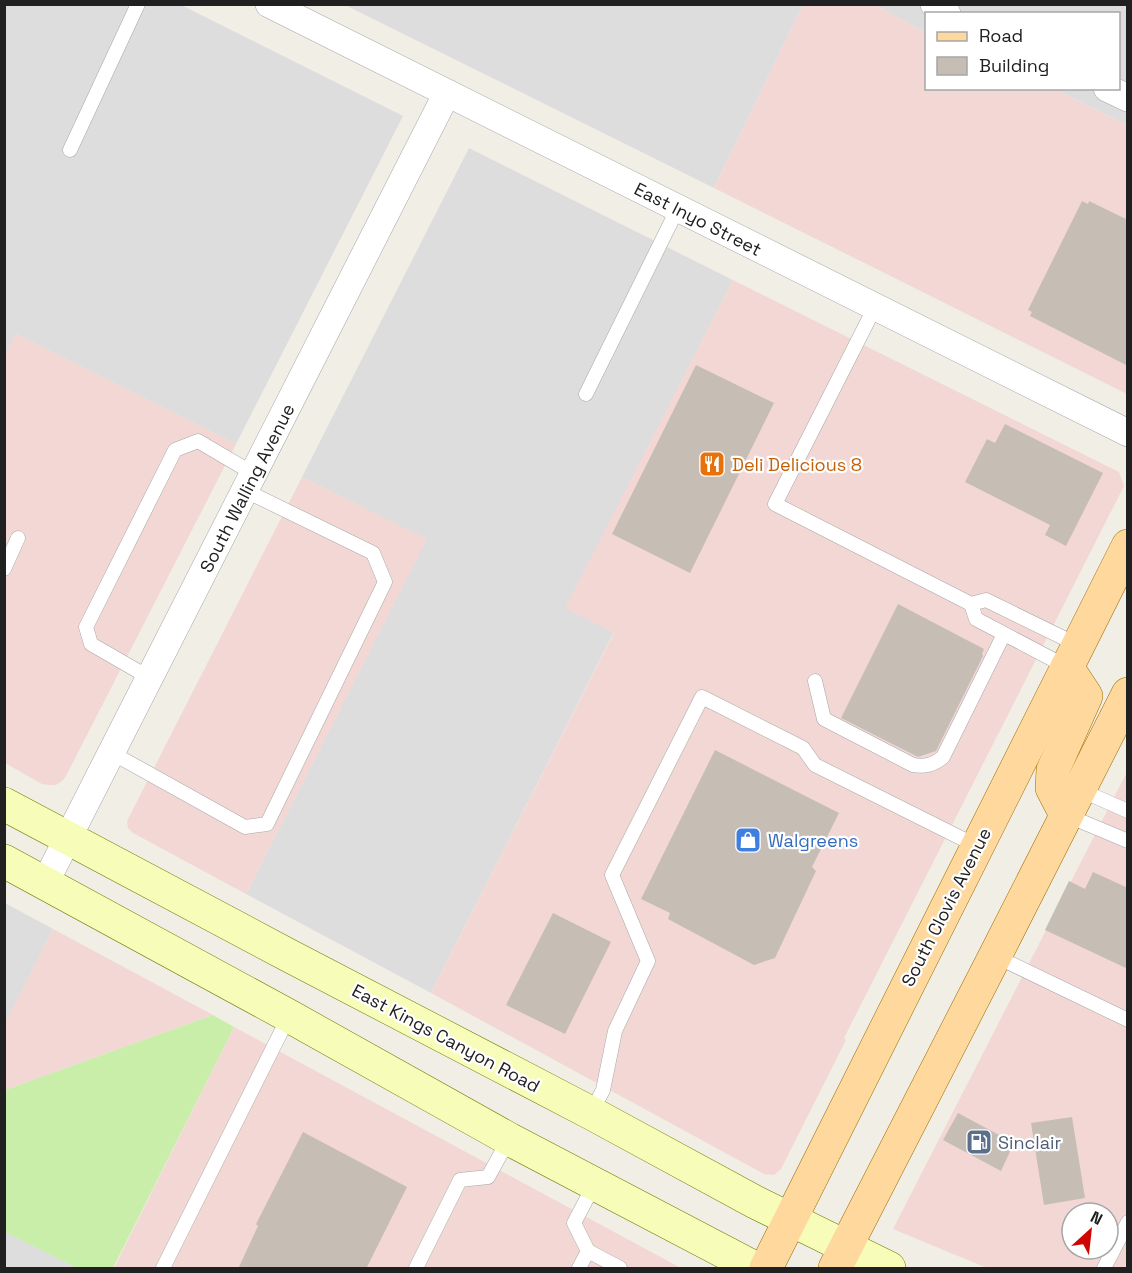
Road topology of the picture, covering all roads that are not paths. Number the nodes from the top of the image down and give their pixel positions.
1 (138, 4) edge
2 (269, 4) edge
3 (1111, 90) edge
4 (447, 93) junction
5 (1128, 98) edge
6 (70, 150) dead end
7 (678, 208) junction
8 (875, 307) junction
9 (586, 394) dead end
10 (1128, 433) edge
11 (250, 482) junction
12 (18, 538) dead end
13 (1128, 546) edge
14 (4, 569) edge
15 (971, 604) junction
16 (1004, 634) junction
17 (1072, 656) junction
18 (150, 678) junction
19 (815, 681) dead end
20 (1128, 694) edge
21 (112, 753) junction
22 (1072, 802) junction
23 (4, 804) edge
24 (1128, 811) edge
25 (69, 838) junction
26 (1128, 841) edge
27 (977, 846) junction
28 (4, 861) edge
29 (45, 883) junction
30 (995, 956) junction
31 (289, 1016) junction
32 (1128, 1020) edge
33 (591, 1113) junction
34 (509, 1139) junction
35 (594, 1185) junction
36 (790, 1220) junction
37 (1128, 1222) edge
38 (588, 1251) junction
39 (840, 1258) edge
40 (164, 1269) edge
41 (416, 1269) edge
42 (579, 1269) edge
43 (620, 1269) edge
44 (755, 1269) edge
45 (766, 1269) edge
46 (889, 1269) edge
47 (1104, 1269) edge

1 - 6 lane
2 - 4 street, East Inyo Street
3 - 5 street
4 - 7 street, East Inyo Street
4 - 11 street, South Walling Avenue
7 - 8 street, East Inyo Street
7 - 9 lane
8 - 10 street, East Inyo Street
8 - 15 lane
11 - 18 street, South Walling Avenue
11 - 18 lane
11 - 21 lane
12 - 14 lane
13 - 17 main road, South Clovis Avenue
15 - 16 lane
15 - 17 lane
16 - 17 lane
16 - 19 lane
17 - 22 main road
17 - 27 main road, South Clovis Avenue
18 - 21 street, South Walling Avenue
20 - 22 main road
21 - 25 street, South Walling Avenue
22 - 24 lane
22 - 26 lane
22 - 30 main road
23 - 25 main road, East Kings Canyon Road
25 - 29 street, South Walling Avenue
25 - 33 main road, East Kings Canyon Road
27 - 33 lane
27 - 36 main road, South Clovis Avenue
28 - 29 main road
29 - 31 main road
30 - 32 lane
30 - 39 main road
31 - 34 main road
31 - 40 lane
33 - 36 main road, East Kings Canyon Road
34 - 35 main road
34 - 41 lane
35 - 38 lane
35 - 44 main road
36 - 39 main road, East Kings Canyon Road
36 - 45 main road, South Clovis Avenue
37 - 47 lane
38 - 42 lane
38 - 43 lane
39 - 46 main road, East Kings Canyon Road

